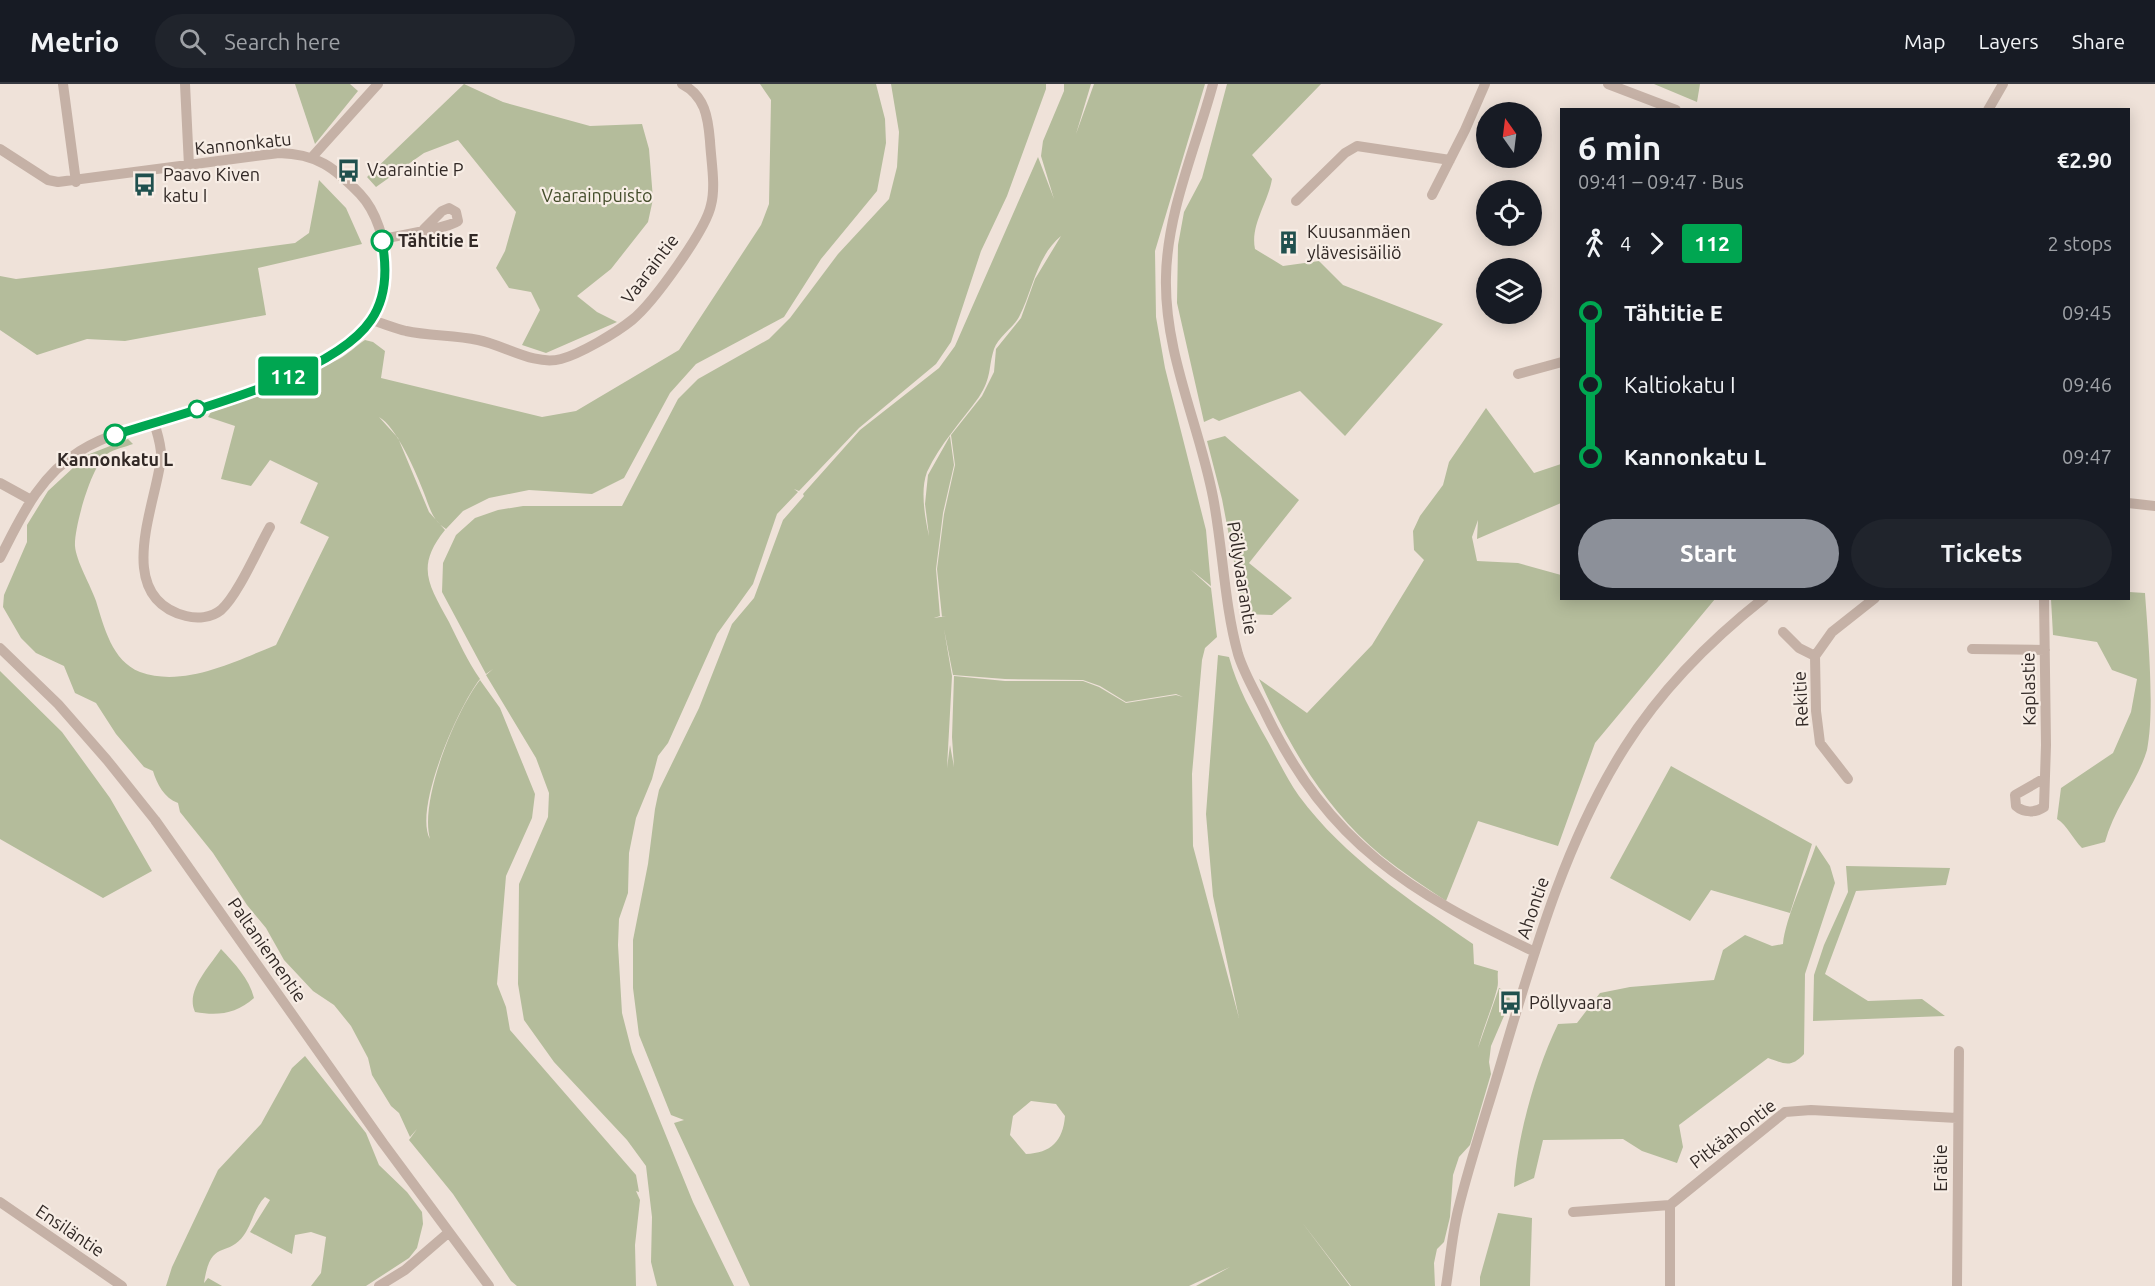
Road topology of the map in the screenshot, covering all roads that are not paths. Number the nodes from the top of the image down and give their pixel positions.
1 (63, 84) edge
2 (185, 84) edge
3 (378, 84) edge
4 (682, 84) edge
5 (1213, 84) edge
6 (1485, 84) edge
7 (1608, 84) edge
8 (2003, 84) edge
9 (1671, 108) edge
10 (1990, 108) edge
11 (0, 150) edge
12 (313, 156) junction
13 (1450, 160) junction
14 (189, 166) junction
15 (76, 182) junction
16 (1431, 195) dead end
17 (1296, 201) dead end
18 (424, 229) dead end
19 (382, 239) junction
20 (371, 320) junction
21 (1560, 363) edge
22 (1518, 374) dead end
23 (153, 422) junction
24 (0, 483) edge
25 (31, 500) junction
26 (2130, 503) edge
27 (2155, 506) edge
28 (270, 527) dead end
29 (0, 558) edge
30 (1758, 600) edge
31 (1872, 600) edge
32 (2044, 600) edge
33 (1783, 632) dead end
34 (0, 648) edge
35 (1972, 649) dead end
36 (2045, 650) junction
37 (1815, 656) junction
38 (1848, 779) dead end
39 (2043, 779) dead end
40 (1535, 952) junction
41 (1959, 1051) dead end
42 (1957, 1119) junction
43 (0, 1202) edge
44 (1670, 1205) junction
45 (1573, 1212) dead end
46 (448, 1233) junction
47 (122, 1286) edge
48 (379, 1286) edge
49 (489, 1286) edge
50 (1446, 1286) edge
51 (1670, 1286) edge
52 (1957, 1286) edge

1 - 15 street
2 - 14 street
3 - 12 street
4 - 20 street, Vaaraintie
5 - 40 street, Pöllyvaarantie
6 - 13 street
7 - 9 street
8 - 10 street
11 - 15 street, Kannonkatu
12 - 14 street, Kannonkatu
12 - 19 street, Kannonkatu
13 - 16 street
13 - 17 street
14 - 15 street, Kannonkatu
18 - 19 street
19 - 20 street, Kannonkatu
20 - 23 street, Kannonkatu
21 - 22 street
23 - 25 street, Kannonkatu
23 - 28 street
24 - 25 street
25 - 29 street, Kannonkatu
26 - 27 street
30 - 40 street, Ahontie
31 - 37 street, Rekitie
32 - 36 street, Kaplastie
33 - 37 street
34 - 46 street, Paltaniementie
35 - 36 street
36 - 39 street, Kaplastie
37 - 38 street, Rekitie
40 - 50 street, Ahontie
41 - 42 street, Erätie
42 - 44 street, Pitkäahontie
42 - 52 street, Erätie
43 - 47 street, Ensiläntie
44 - 45 street
44 - 51 street
46 - 48 street
46 - 49 street, Paltaniementie

